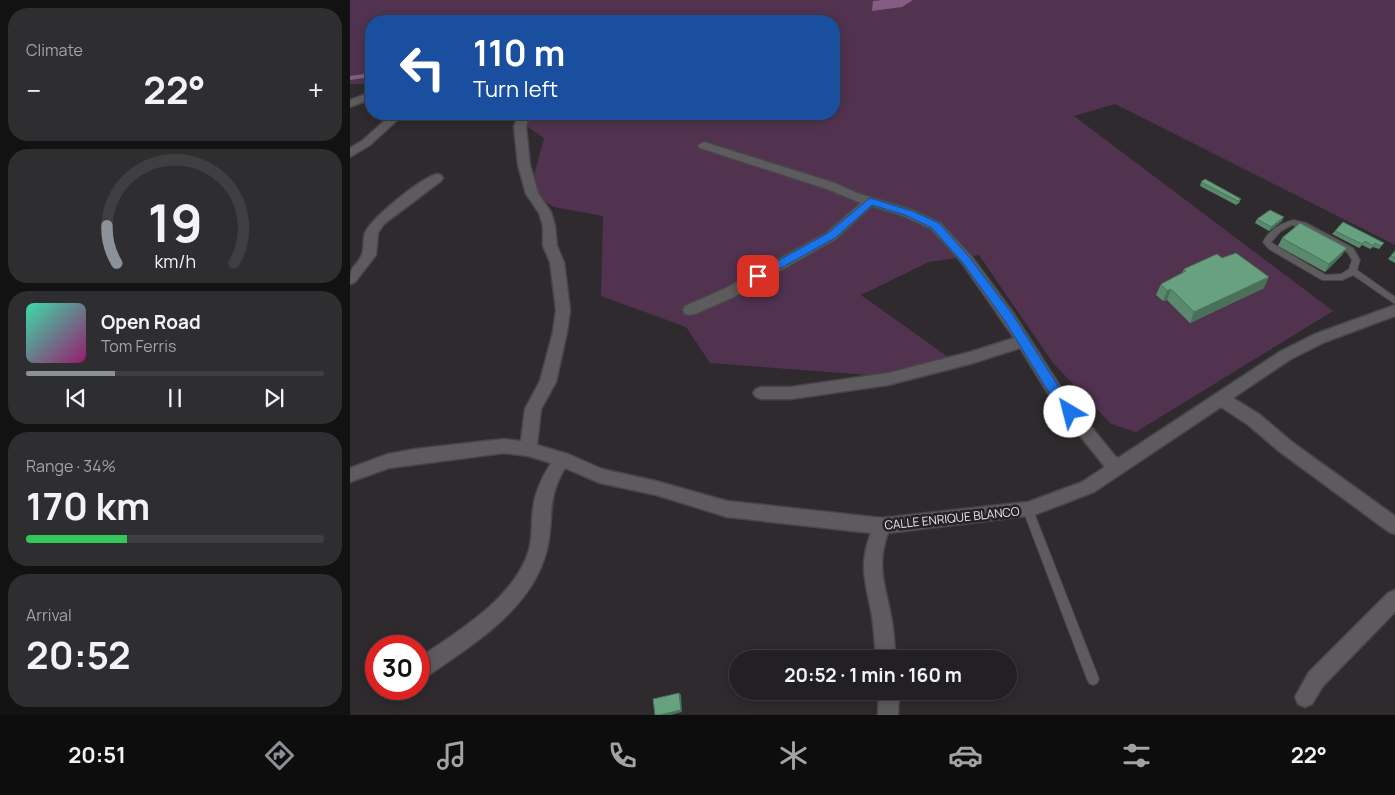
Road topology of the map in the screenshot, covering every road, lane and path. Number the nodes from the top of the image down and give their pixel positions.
1 (365, 98) edge
2 (350, 104) edge
3 (391, 120) edge
4 (522, 120) edge
5 (704, 146) dead end
6 (350, 153) edge
7 (437, 178) dead end
8 (870, 201) junction
9 (1353, 271) junction
10 (350, 279) edge
11 (1395, 301) edge
12 (690, 310) dead end
13 (1395, 310) edge
14 (1023, 341) junction
15 (761, 394) dead end
16 (1221, 399) junction
17 (528, 449) junction
18 (562, 458) junction
19 (1119, 466) junction
20 (350, 475) edge
21 (1028, 510) junction
22 (882, 526) junction
23 (1395, 526) edge
24 (1395, 599) edge
25 (885, 650) edge
26 (430, 662) edge
27 (1093, 679) dead end
28 (1305, 697) dead end
29 (889, 700) edge
30 (888, 715) edge

1 - 2 street
3 - 6 street
4 - 17 street
5 - 8 street
7 - 10 street
8 - 12 street
8 - 14 street
9 - 9 lane
9 - 11 lane
13 - 16 street, CALLE ENRIQUE BLANCO
14 - 15 street
14 - 19 street
16 - 19 street, CALLE ENRIQUE BLANCO
16 - 23 street
17 - 18 street, CALLE ENRIQUE BLANCO
17 - 20 street, CALLE ENRIQUE BLANCO
18 - 22 street, CALLE ENRIQUE BLANCO
18 - 26 street
19 - 21 street, CALLE ENRIQUE BLANCO
21 - 22 street, CALLE ENRIQUE BLANCO
21 - 27 lane
22 - 25 street
24 - 28 street
29 - 30 street

